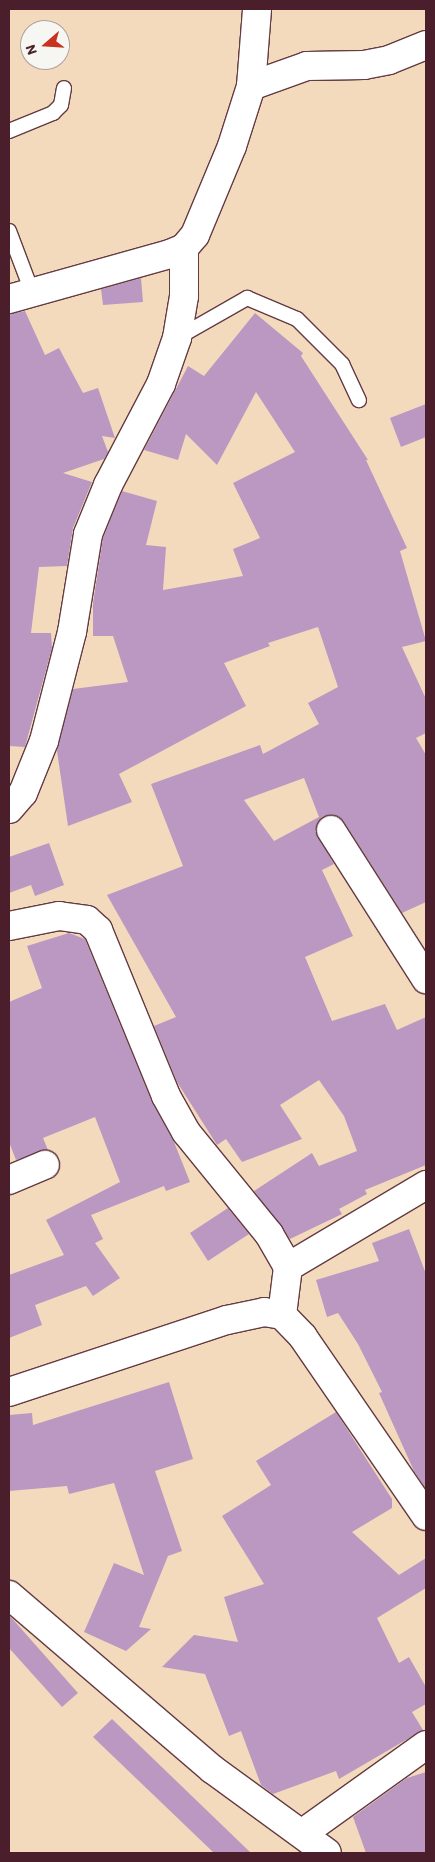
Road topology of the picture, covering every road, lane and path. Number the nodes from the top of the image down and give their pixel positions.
1 (257, 9) edge
2 (426, 44) edge
3 (251, 86) junction
4 (64, 88) dead end
5 (9, 131) edge
6 (9, 232) edge
7 (184, 248) junction
8 (21, 295) edge
9 (177, 338) junction
10 (359, 400) dead end
11 (9, 809) edge
12 (331, 830) dead end
13 (9, 926) edge
14 (426, 979) edge
15 (45, 1165) dead end
16 (9, 1180) edge
17 (426, 1185) edge
18 (288, 1267) junction
19 (282, 1315) junction
20 (9, 1392) edge
21 (426, 1516) edge
22 (9, 1595) edge
23 (426, 1745) edge
24 (302, 1833) junction
25 (327, 1853) edge

1 - 3 street
2 - 3 street
3 - 7 street
4 - 5 lane
6 - 8 lane
7 - 8 street
7 - 9 street
9 - 10 lane
9 - 11 street
12 - 14 street
13 - 18 street
15 - 16 street
17 - 18 street
18 - 19 street
19 - 20 street
19 - 21 street
22 - 24 street
23 - 24 street
24 - 25 street

